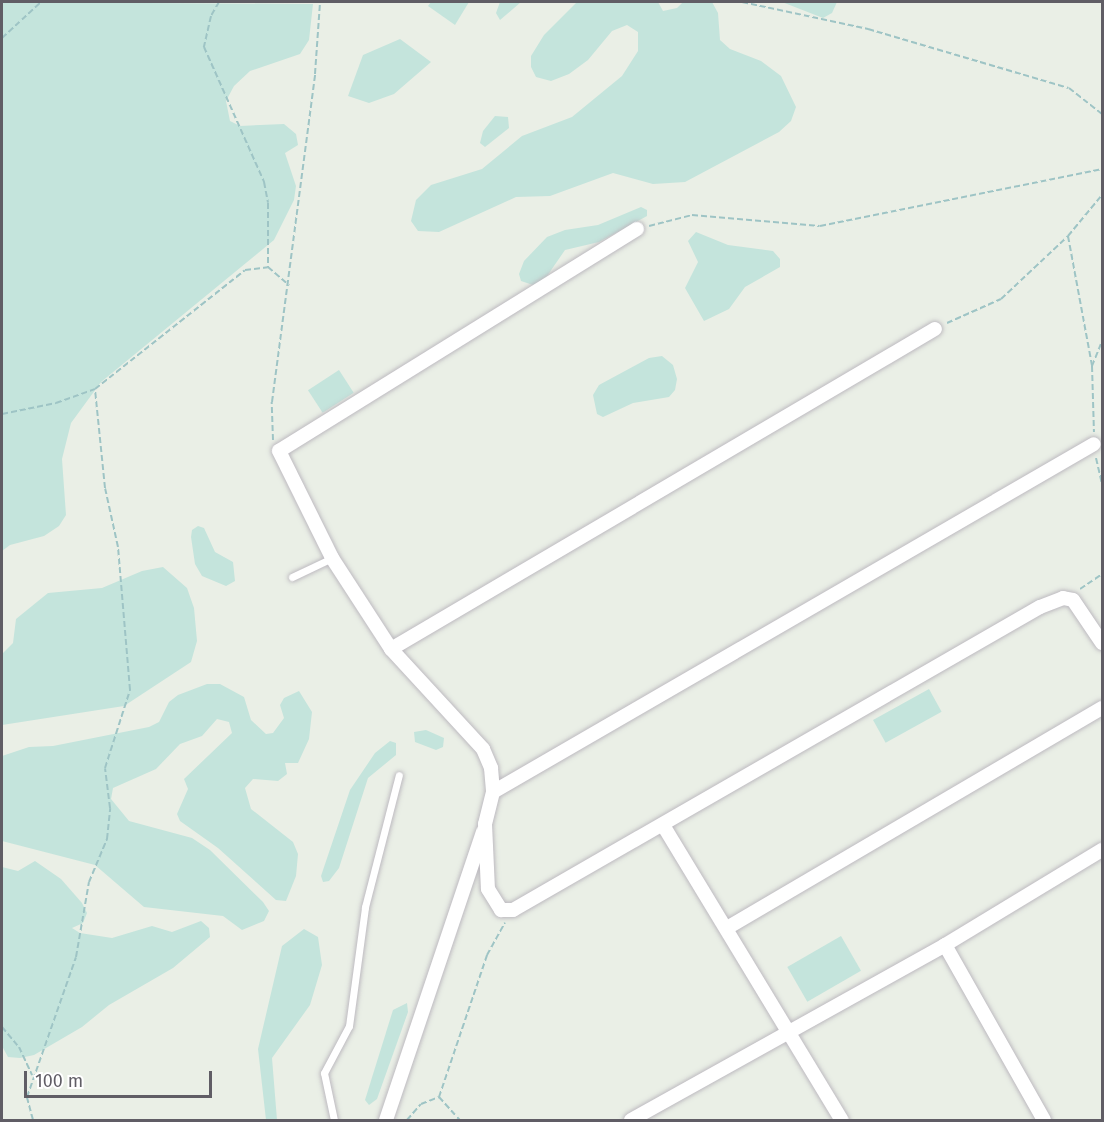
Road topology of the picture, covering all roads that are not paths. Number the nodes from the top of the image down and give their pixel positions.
1 (638, 229) road end
2 (935, 329) road end
3 (1094, 444) road end
4 (332, 558) junction
5 (292, 577) dead end
6 (1102, 643) edge
7 (391, 649) junction
8 (1102, 708) edge
9 (399, 775) dead end
10 (493, 792) junction
11 (486, 824) junction
12 (663, 825) junction
13 (1102, 850) edge
14 (727, 928) junction
15 (945, 945) junction
16 (790, 1031) junction
17 (334, 1120) edge
18 (386, 1120) edge
19 (631, 1120) edge
20 (842, 1120) edge
21 (1044, 1120) edge

1 - 4 street
2 - 7 street
3 - 10 street
4 - 5 lane
4 - 7 street
6 - 12 street
7 - 10 street
8 - 14 street
9 - 17 lane
10 - 11 street
11 - 12 street
11 - 18 street
12 - 14 street
13 - 15 street
14 - 16 street
15 - 16 street
15 - 21 street
16 - 19 street
16 - 20 street

